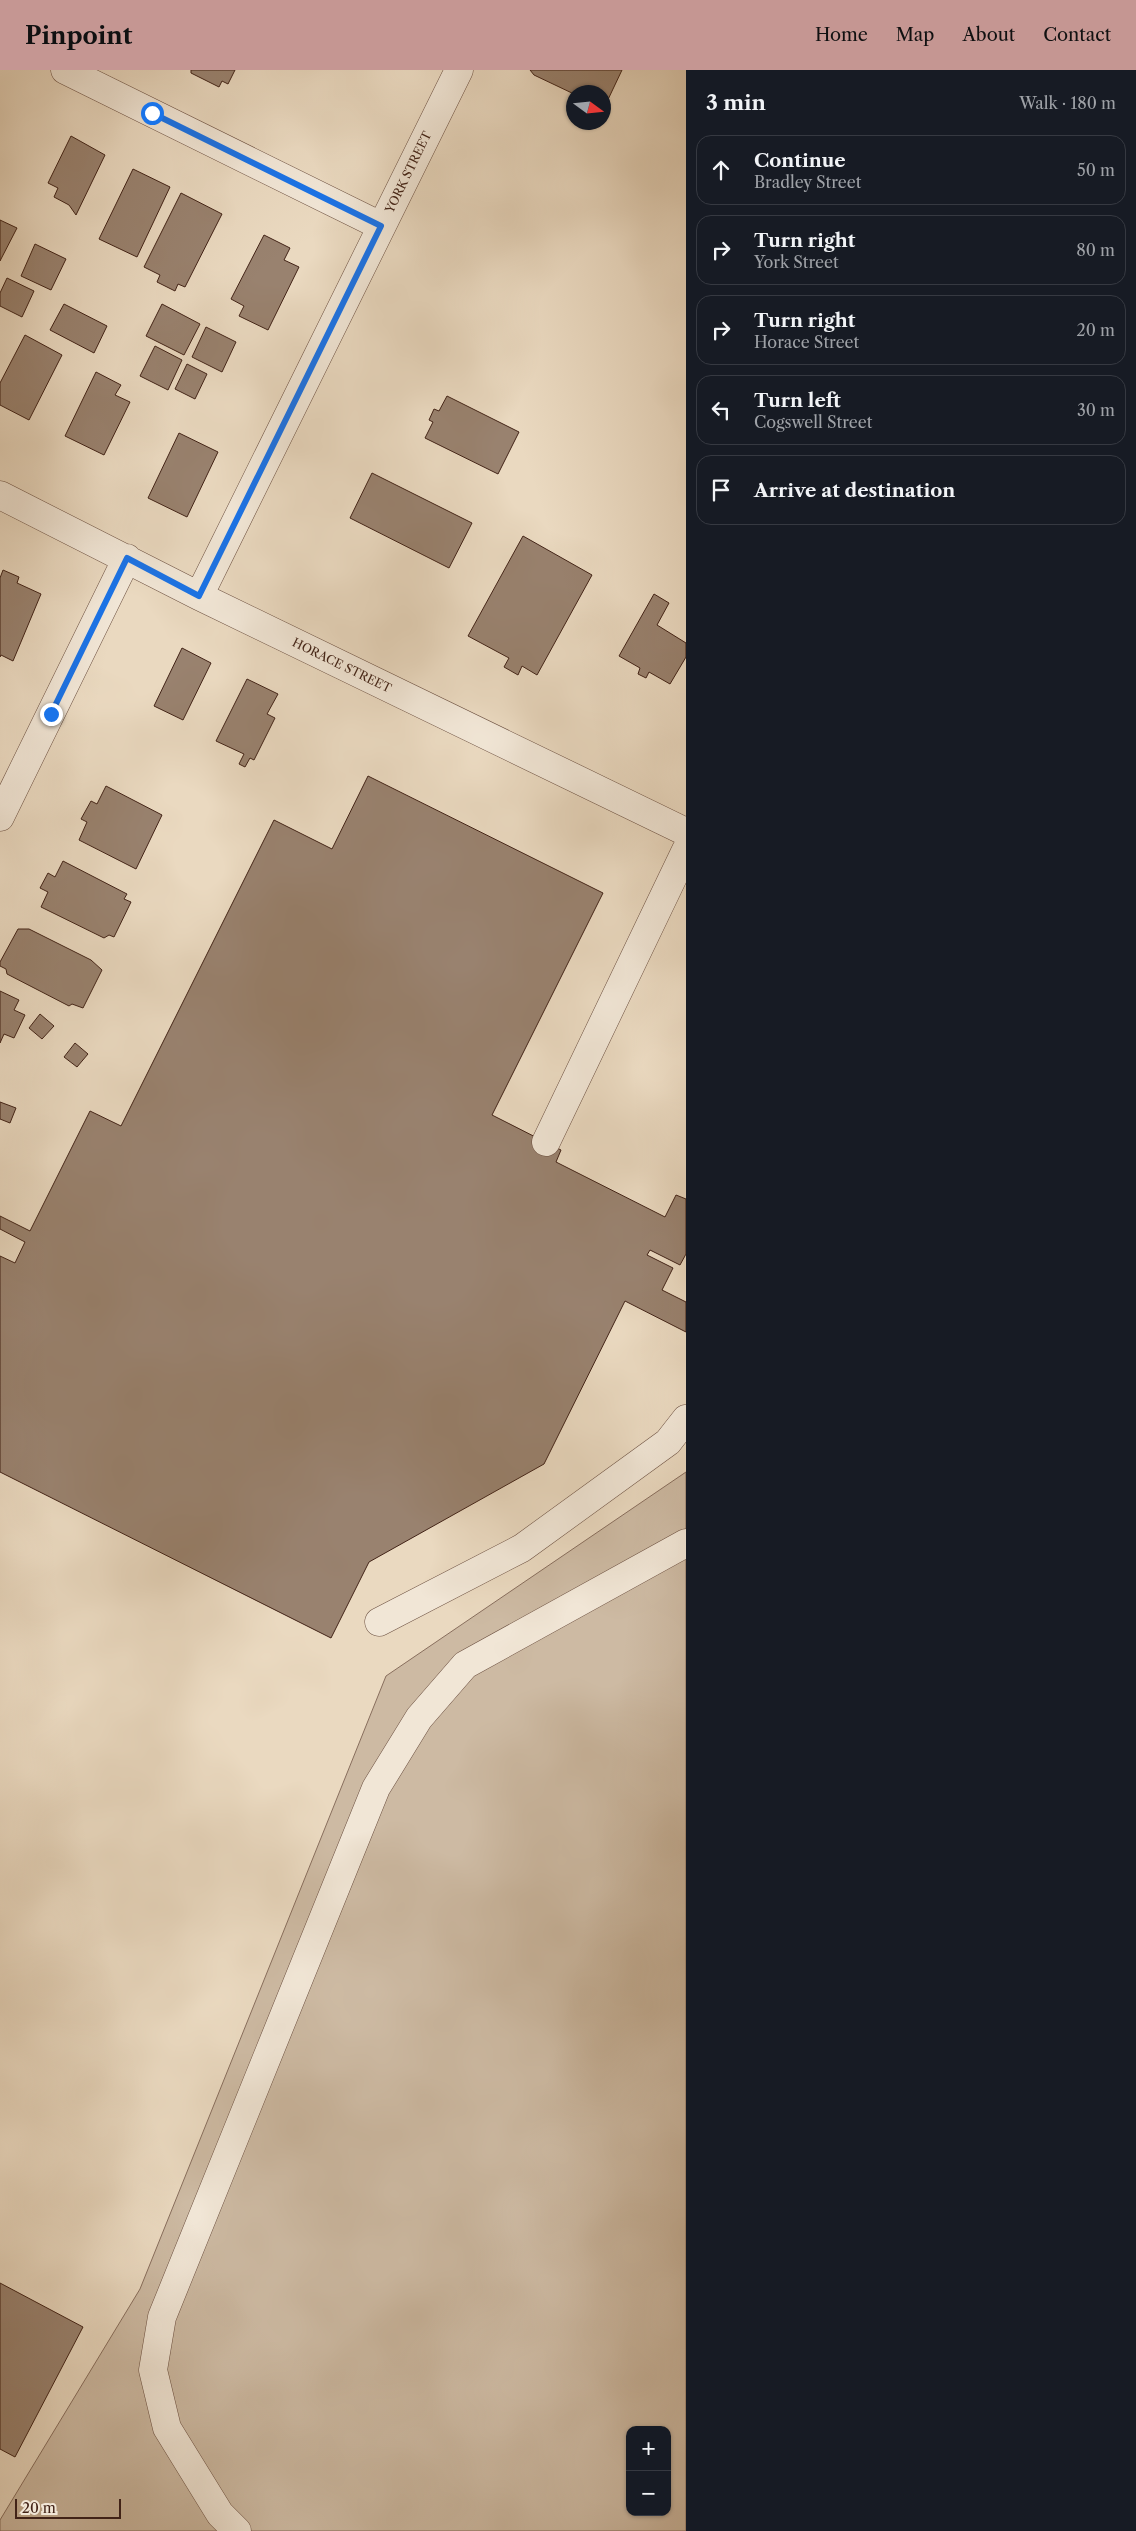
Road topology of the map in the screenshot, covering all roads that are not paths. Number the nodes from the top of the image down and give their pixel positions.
1 (64, 70) edge
2 (458, 70) edge
3 (381, 226) junction
4 (0, 494) edge
5 (127, 558) junction
6 (199, 596) junction
7 (0, 817) edge
8 (686, 832) edge
9 (686, 850) edge
10 (546, 1142) dead end
11 (686, 1419) edge
12 (686, 1543) edge
13 (379, 1622) dead end
14 (237, 2531) edge

1 - 3 street
2 - 3 street, YORK STREET
3 - 6 street, YORK STREET
4 - 5 street, HORACE STREET
5 - 6 street, HORACE STREET
5 - 7 street
6 - 8 street, HORACE STREET
9 - 10 street
11 - 13 street
12 - 14 street

